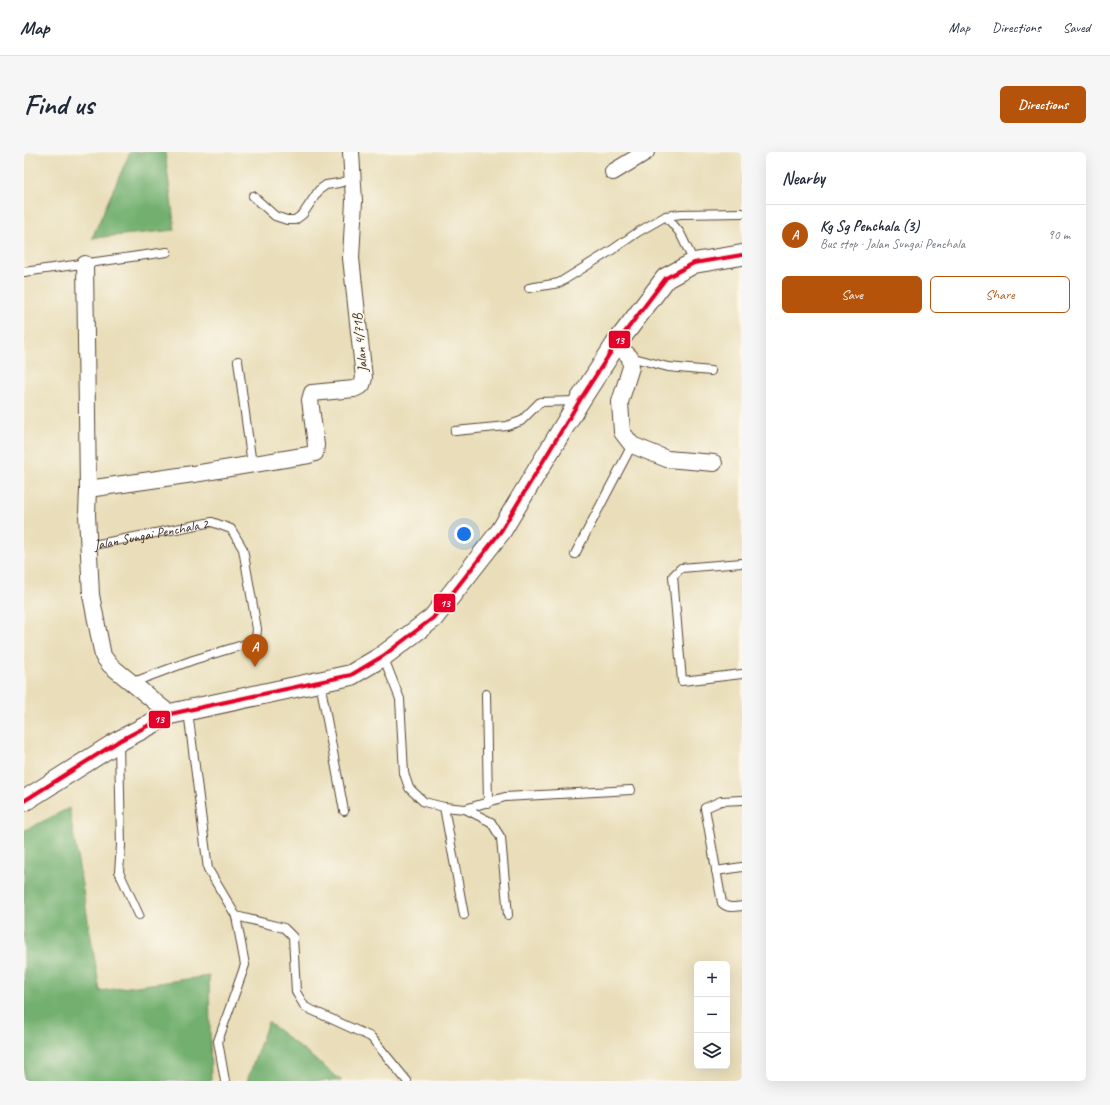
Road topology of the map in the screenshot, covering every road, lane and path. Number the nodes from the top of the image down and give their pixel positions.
1 (351, 152) edge
2 (646, 152) edge
3 (613, 172) dead end
4 (353, 179) junction
5 (253, 196) dead end
6 (742, 213) edge
7 (666, 216) junction
8 (167, 252) dead end
9 (742, 256) edge
10 (694, 263) junction
11 (85, 264) junction
12 (24, 272) edge
13 (529, 288) dead end
14 (623, 350) junction
15 (238, 361) dead end
16 (711, 371) dead end
17 (580, 400) junction
18 (455, 431) dead end
19 (632, 445) junction
20 (714, 463) dead end
21 (252, 465) junction
22 (88, 489) junction
23 (88, 546) junction
24 (576, 554) dead end
25 (742, 563) edge
26 (382, 656) junction
27 (742, 674) edge
28 (320, 682) junction
29 (131, 683) junction
30 (486, 694) dead end
31 (179, 712) junction
32 (119, 741) junction
33 (631, 790) dead end
34 (742, 800) edge
35 (24, 801) edge
36 (488, 803) junction
37 (444, 808) junction
38 (465, 809) junction
39 (344, 811) dead end
40 (742, 867) edge
41 (716, 871) junction
42 (742, 906) edge
43 (139, 915) dead end
44 (464, 915) dead end
45 (508, 915) dead end
46 (236, 916) junction
47 (225, 1081) edge
48 (407, 1081) edge

1 - 4 street, Jalan 4/71B
2 - 3 street
4 - 5 lane
4 - 21 street, Jalan 4/71B
6 - 7 lane
7 - 10 lane
7 - 13 lane
8 - 11 lane
9 - 10 street
10 - 14 street
11 - 12 lane
11 - 22 street, Jalan Sungai Penchala 2
14 - 16 lane
14 - 17 street
14 - 19 street
15 - 21 lane
17 - 18 lane
17 - 26 street
19 - 20 street
19 - 24 lane
21 - 22 street, Jalan 4/71B
22 - 23 street, Jalan Sungai Penchala 2
23 - 29 street, Jalan Sungai Penchala 2
23 - 29 lane, Jalan Sungai Penchala 2
25 - 27 lane
26 - 28 street
26 - 37 lane
28 - 31 street
28 - 39 lane
29 - 31 street, Jalan Sungai Penchala 2
30 - 36 lane
31 - 32 street
31 - 46 lane
32 - 35 street
32 - 43 lane
33 - 36 lane
34 - 41 lane
36 - 38 lane
37 - 38 lane
37 - 44 lane
38 - 45 lane
40 - 41 lane
41 - 42 lane
46 - 47 lane
46 - 48 lane

